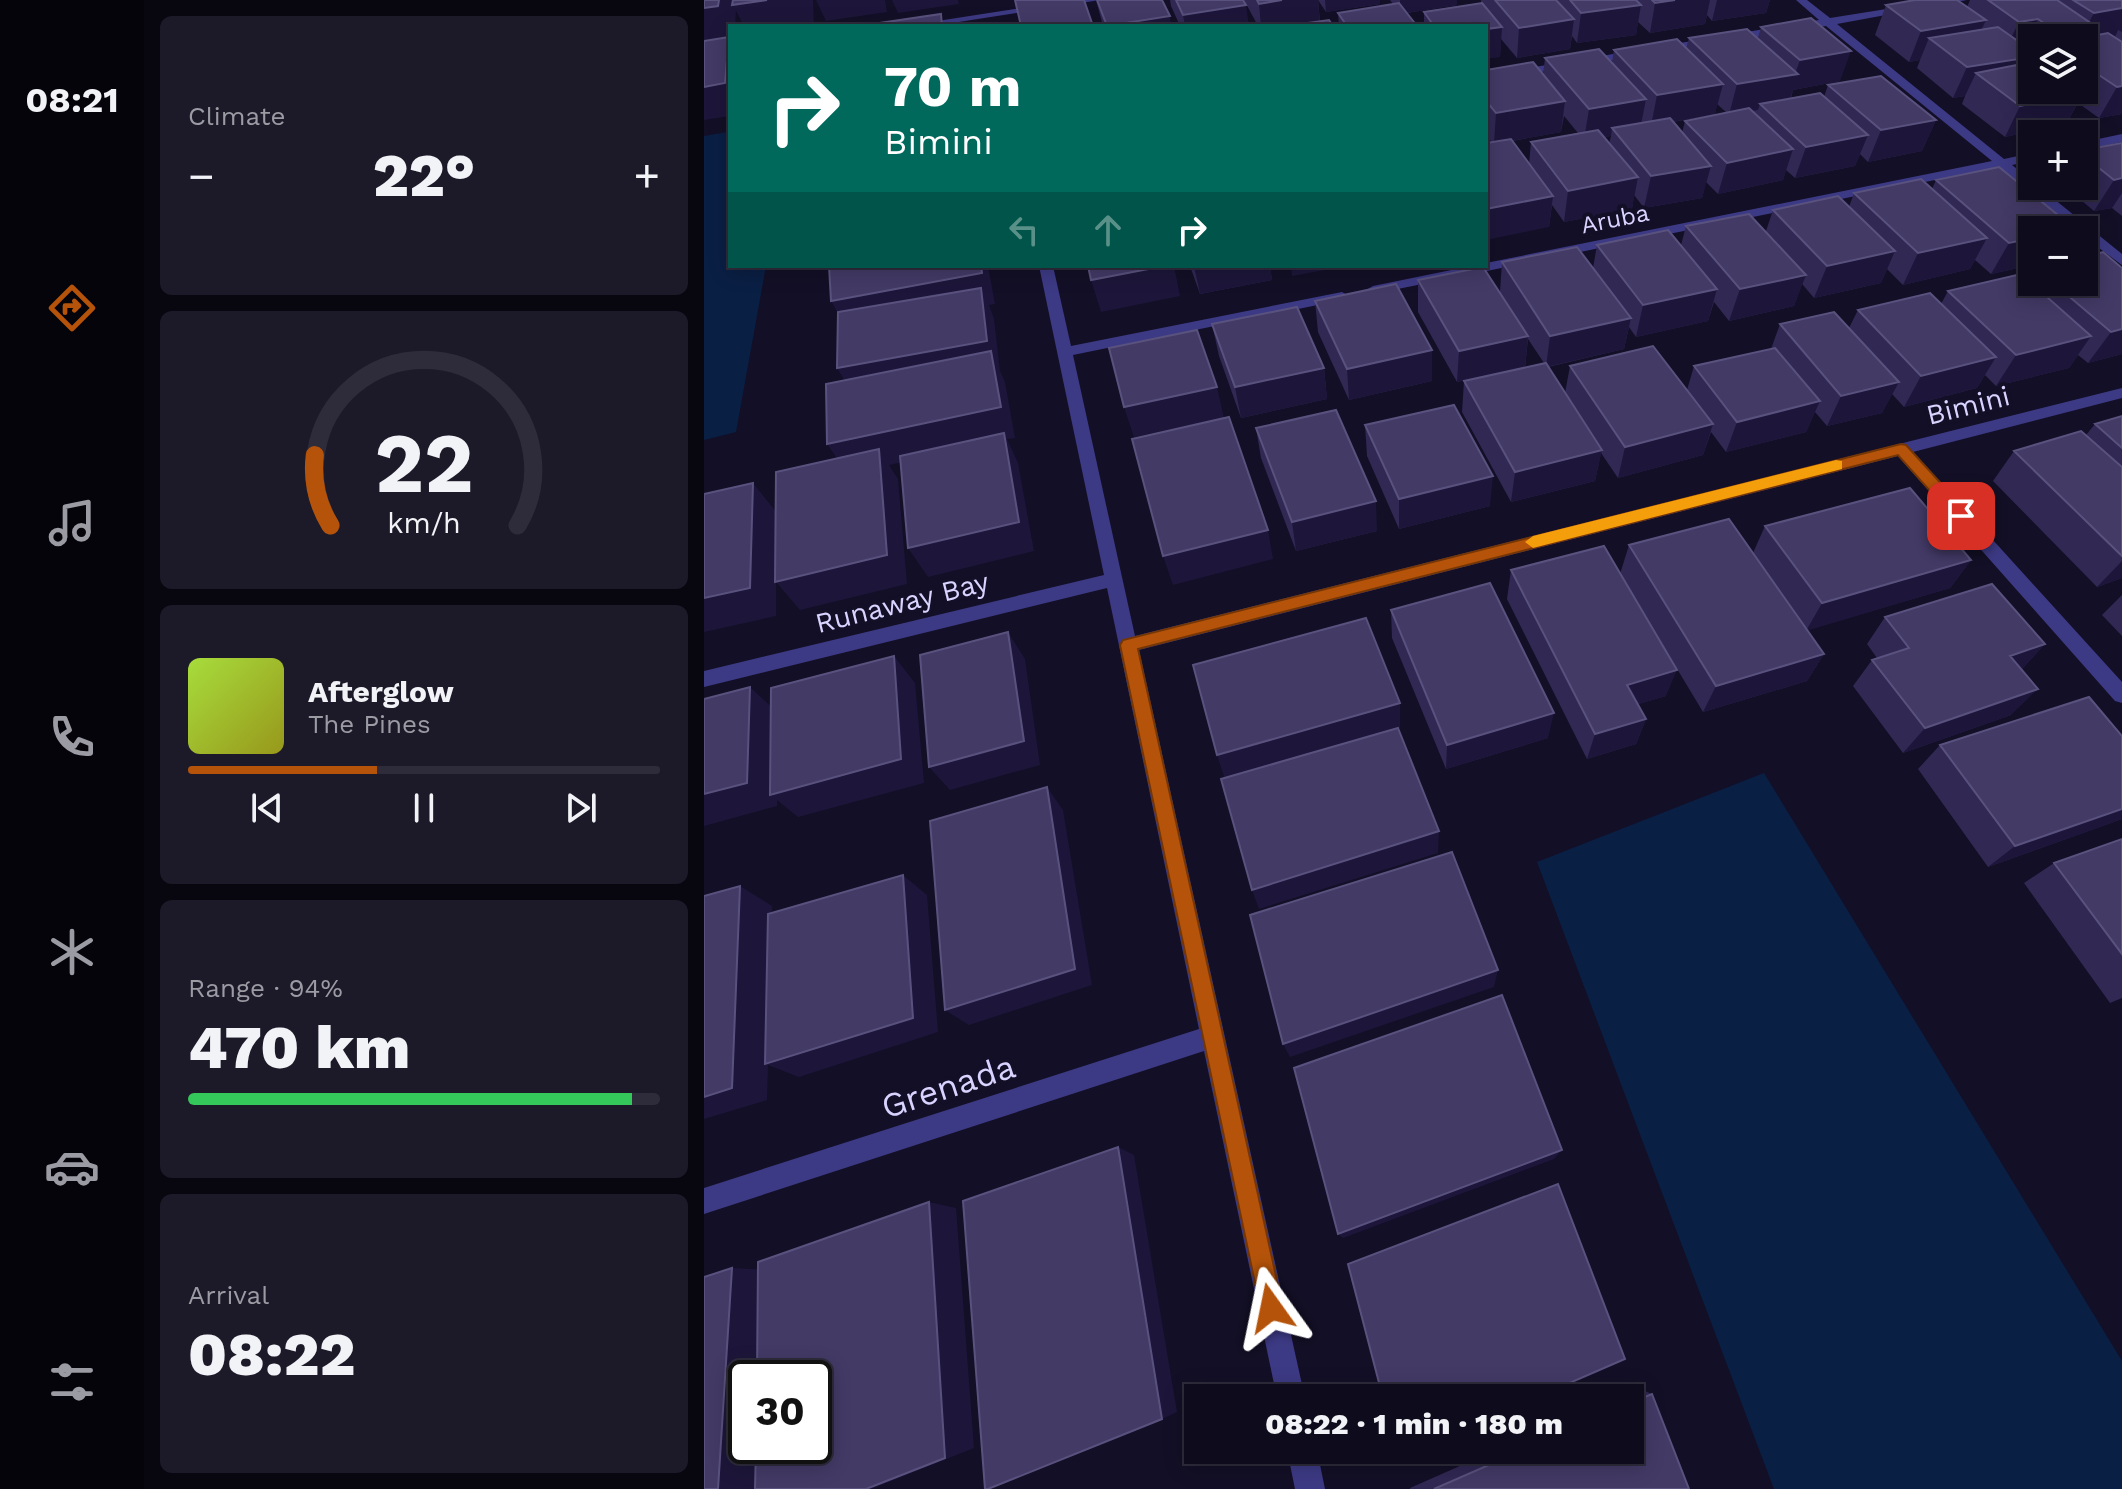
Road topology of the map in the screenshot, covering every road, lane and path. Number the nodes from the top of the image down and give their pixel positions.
1 (989, 0) edge
2 (1095, 0) edge
3 (1801, 0) edge
4 (1962, 0) edge
5 (993, 20) edge
6 (1829, 22) junction
7 (938, 24) edge
8 (1488, 78) edge
9 (2122, 138) edge
10 (2098, 143) edge
11 (2018, 160) edge
12 (2000, 163) junction
13 (2066, 216) edge
14 (2098, 241) edge
15 (2122, 261) edge
16 (1488, 266) edge
17 (1046, 268) edge
18 (1481, 268) edge
19 (1065, 352) junction
20 (2122, 393) edge
21 (1901, 449) junction
22 (1114, 579) junction
23 (1129, 645) junction
24 (704, 679) edge
25 (2122, 695) edge
26 (1213, 1036) junction
27 (704, 1201) edge
28 (1288, 1384) edge
29 (1305, 1464) edge
30 (1310, 1489) edge

1 - 5 street
2 - 5 street
3 - 6 street
4 - 6 street
5 - 7 street
6 - 8 street
6 - 12 street
9 - 10 street
11 - 12 street, Aruba
12 - 13 street
12 - 16 street, Aruba
14 - 15 street
17 - 19 street
18 - 19 street, Aruba
19 - 22 street
20 - 21 street, Bimini
21 - 23 street, Bimini
21 - 25 street
22 - 23 street
22 - 24 street, Runaway Bay
23 - 26 street
26 - 27 street, Grenada
26 - 28 street
29 - 30 street

